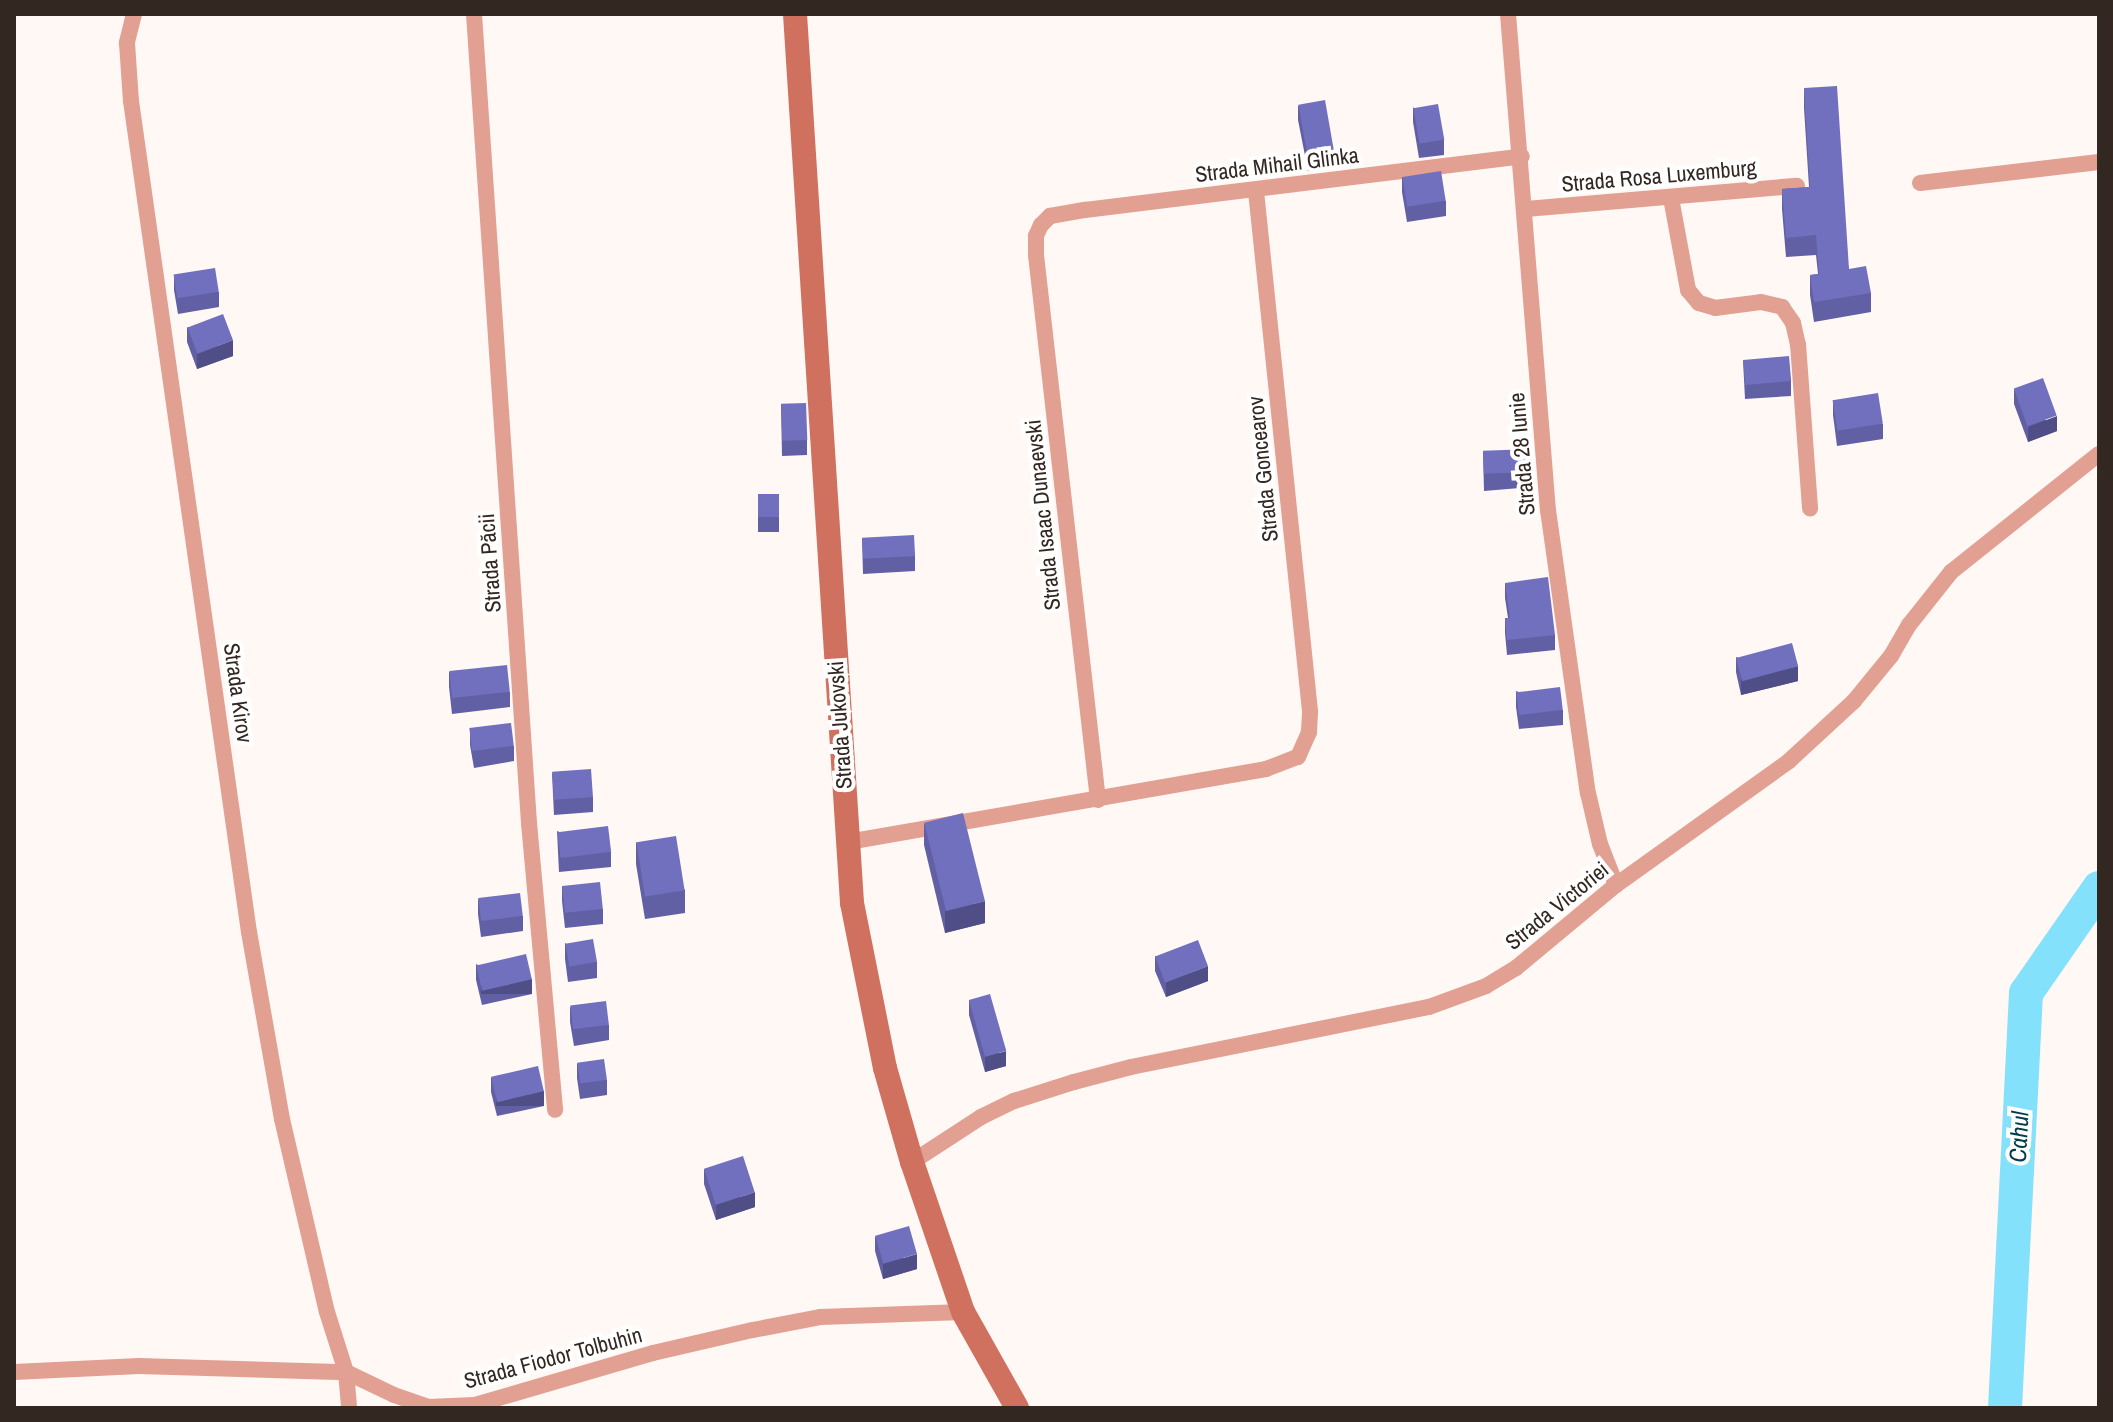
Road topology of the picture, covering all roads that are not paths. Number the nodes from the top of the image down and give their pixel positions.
1 (134, 14) edge
2 (474, 14) edge
3 (795, 14) edge
4 (1508, 14) edge
5 (1522, 156) junction
6 (2099, 162) edge
7 (1920, 183) dead end
8 (1797, 186) edge
9 (1256, 191) junction
10 (1671, 198) junction
11 (1526, 209) junction
12 (1041, 225) joint
13 (2099, 454) edge
14 (1810, 509) dead end
15 (1098, 800) junction
16 (848, 842) junction
17 (1616, 885) junction
18 (555, 1110) dead end
19 (912, 1162) junction
20 (963, 1312) junction
21 (14, 1372) edge
22 (346, 1372) junction
23 (1012, 1407) edge
24 (349, 1408) edge

1 - 22 street, Strada Kirov
2 - 18 street, Strada Păcii
3 - 16 main road, Strada Jukovski
4 - 5 street, Strada 28 Iunie
5 - 9 street, Strada Mihail Glinka
5 - 11 street, Strada 28 Iunie
6 - 7 street
8 - 10 street, Strada Rosa Luxemburg
9 - 12 street, Strada Mihail Glinka
9 - 15 street, Strada Goncearov
10 - 11 street, Strada Rosa Luxemburg
10 - 14 street
11 - 17 street, Strada 28 Iunie
12 - 15 street, Strada Isaac Dunaevski
13 - 17 street, Strada Victoriei
15 - 16 street
16 - 19 main road, Strada Jukovski
17 - 19 street, Strada Victoriei
19 - 20 main road, Strada Jukovski
20 - 22 street, Strada Fiodor Tolbuhin
20 - 23 main road, Strada Jukovski
21 - 22 street, Strada Fiodor Tolbuhin
22 - 24 street, Strada Kirov

